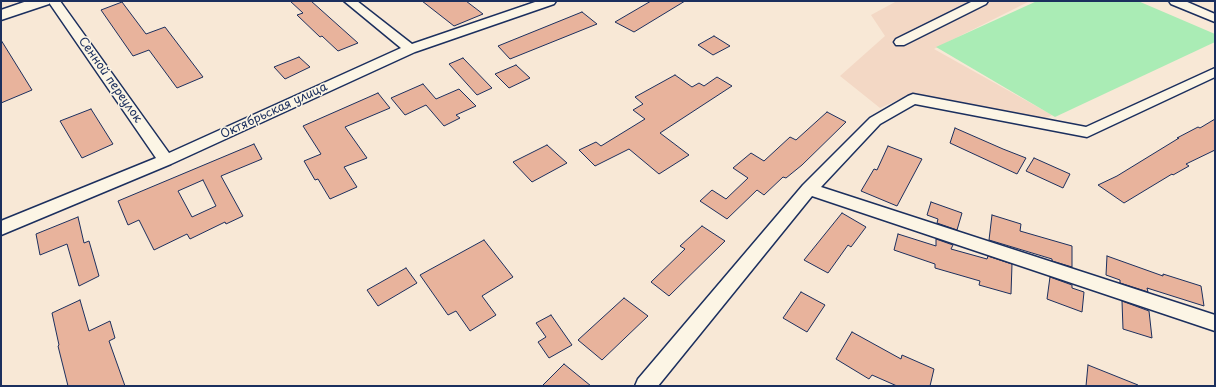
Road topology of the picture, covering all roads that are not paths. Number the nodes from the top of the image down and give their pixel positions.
1 (43, 1) edge
2 (54, 1) edge
3 (350, 1) edge
4 (550, 1) edge
5 (982, 1) edge
6 (1175, 1) edge
7 (1, 15) edge
8 (1215, 18) edge
9 (900, 42) dead end
10 (410, 49) junction
11 (1215, 72) edge
12 (166, 160) junction
13 (808, 190) junction
14 (1, 228) edge
15 (1215, 323) edge
16 (645, 386) edge

1 - 7 highway
2 - 12 street, Сенной переулок
3 - 10 street
4 - 10 street, Октябрьская улица
5 - 9 street
6 - 8 street
10 - 12 street, Октябрьская улица
11 - 13 street
12 - 14 street, Октябрьская улица
13 - 15 street
13 - 16 street

